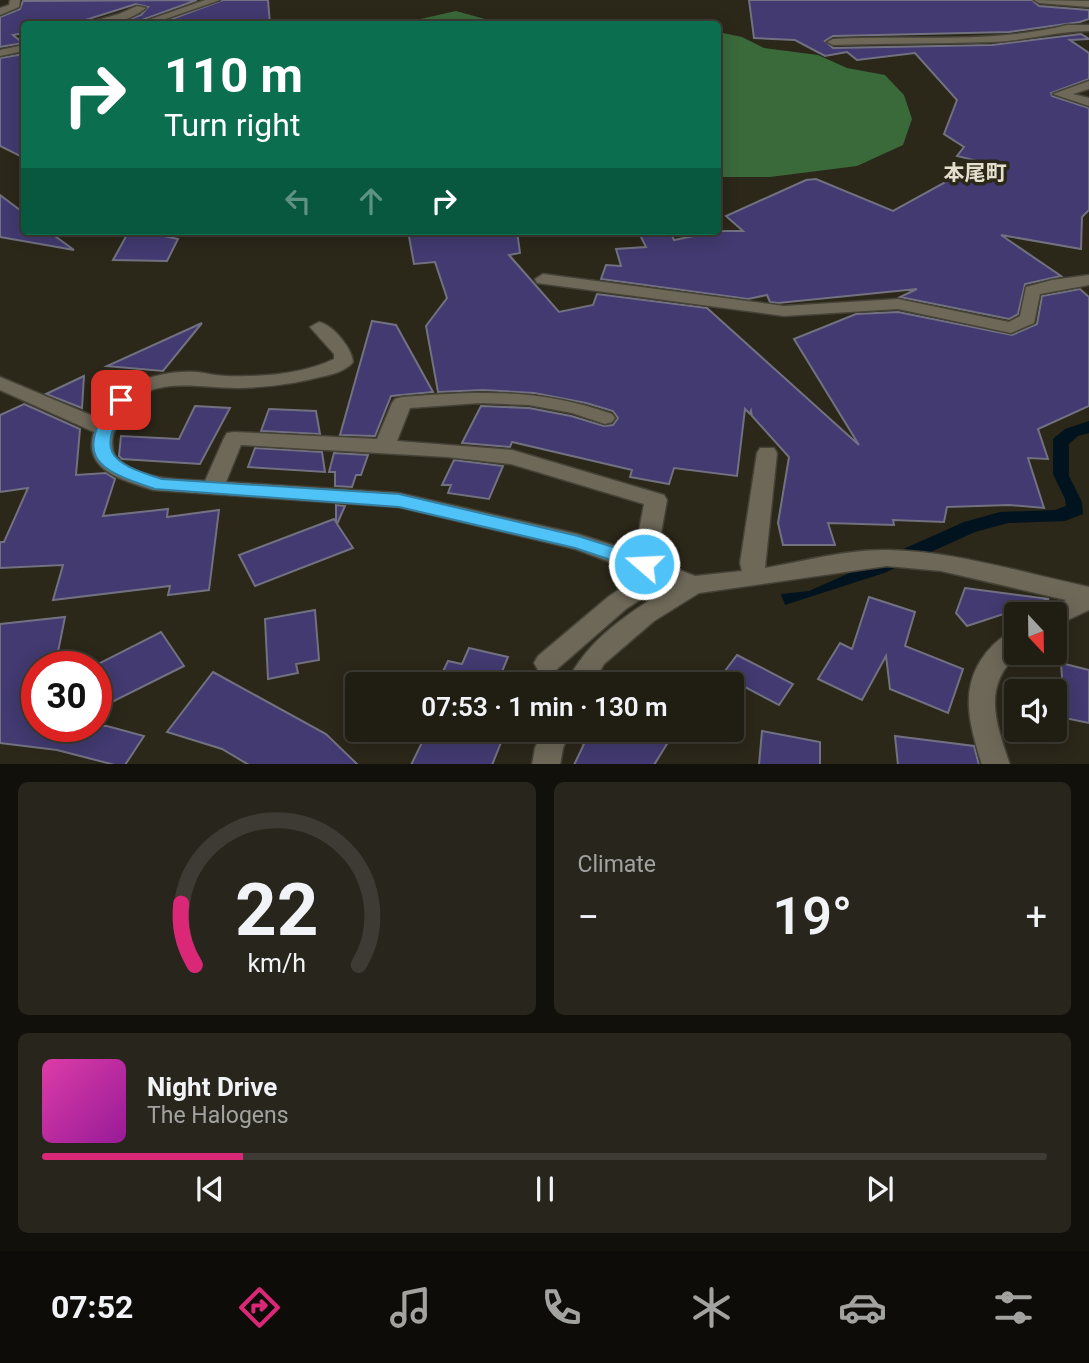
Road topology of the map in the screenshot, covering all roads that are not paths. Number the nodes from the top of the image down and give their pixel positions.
1 (15, 0) edge
2 (215, 0) edge
3 (1039, 0) edge
4 (1087, 5) edge
5 (141, 8) dead end
6 (0, 12) edge
7 (103, 21) edge
8 (151, 21) edge
9 (1089, 28) edge
10 (21, 39) edge
11 (833, 42) dead end
12 (0, 43) edge
13 (21, 49) edge
14 (0, 53) edge
15 (1089, 85) edge
16 (1089, 102) edge
17 (543, 279) dead end
18 (1089, 280) edge
19 (319, 327) dead end
20 (0, 383) edge
21 (605, 418) dead end
22 (105, 429) junction
23 (385, 446) junction
24 (767, 453) dead end
25 (212, 489) junction
26 (654, 568) junction
27 (756, 578) junction
28 (694, 584) junction
29 (1089, 597) edge
30 (1068, 609) edge
31 (1004, 649) edge
32 (547, 663) dead end
33 (586, 672) edge
34 (553, 742) edge
35 (546, 764) edge
36 (996, 764) edge

1 - 6 street
2 - 8 street
3 - 4 street
5 - 7 street
9 - 11 street
10 - 12 street
13 - 14 street
15 - 16 street
17 - 18 street
19 - 22 street
20 - 22 street
21 - 23 street
22 - 25 street
23 - 25 street
23 - 26 street
24 - 27 street
25 - 26 street
26 - 28 street
26 - 32 street
27 - 28 street
27 - 29 street
28 - 33 street
29 - 30 street
31 - 36 street
34 - 35 street

